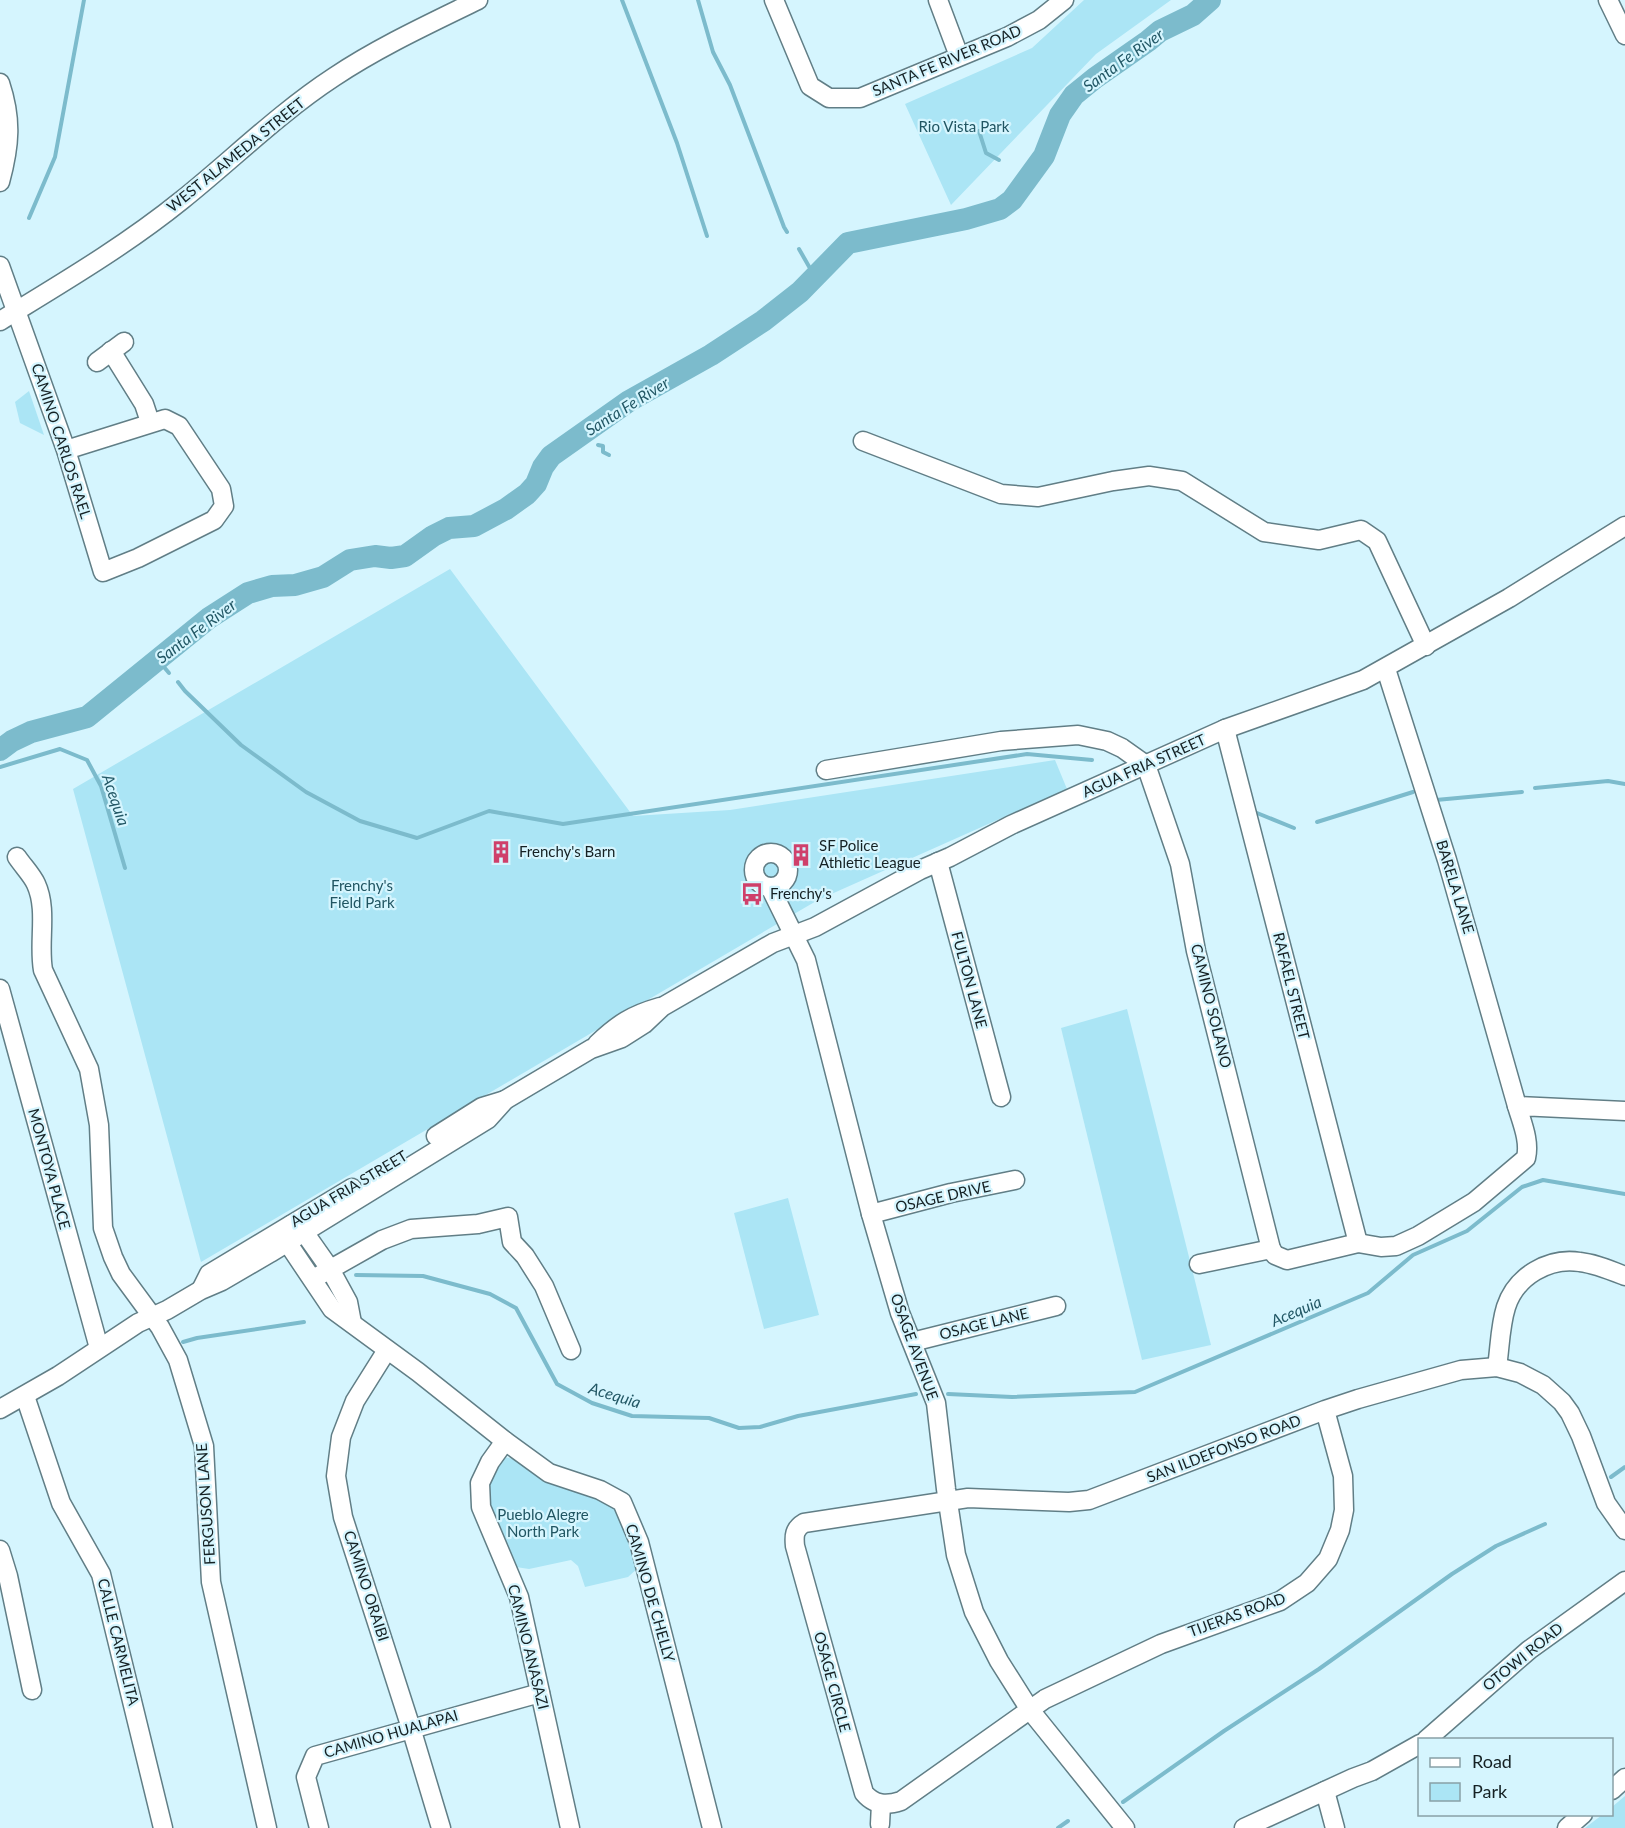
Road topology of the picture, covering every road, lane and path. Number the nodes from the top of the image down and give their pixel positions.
1 (478, 0) edge
2 (774, 0) edge
3 (938, 0) edge
4 (1064, 0) edge
5 (1608, 0) edge
6 (1625, 35) edge
7 (959, 56) junction
8 (0, 83) edge
9 (0, 182) edge
10 (0, 266) edge
11 (17, 311) junction
12 (0, 321) edge
13 (110, 352) dead end
14 (150, 422) junction
15 (863, 441) dead end
16 (66, 450) junction
17 (1625, 526) edge
18 (1426, 646) junction
19 (1386, 669) junction
20 (1225, 729) junction
21 (1146, 765) junction
22 (826, 770) dead end
23 (17, 857) dead end
24 (938, 862) junction
25 (770, 887) dead end
26 (795, 934) junction
27 (0, 989) edge
28 (1001, 1097) dead end
29 (1518, 1106) junction
30 (1625, 1111) edge
31 (1015, 1180) dead end
32 (871, 1214) junction
33 (294, 1233) junction
34 (1358, 1243) junction
35 (1271, 1249) junction
36 (1199, 1264) dead end
37 (330, 1269) junction
38 (1625, 1276) edge
39 (313, 1279) junction
40 (1056, 1306) dead end
41 (153, 1317) junction
42 (352, 1323) junction
43 (912, 1342) junction
44 (99, 1348) junction
45 (387, 1350) junction
46 (571, 1350) dead end
47 (1497, 1367) junction
48 (25, 1396) junction
49 (0, 1409) edge
50 (1325, 1410) junction
51 (506, 1441) junction
52 (948, 1502) junction
53 (1625, 1530) edge
54 (0, 1550) edge
55 (1625, 1581) edge
56 (32, 1690) dead end
57 (540, 1692) junction
58 (1030, 1710) junction
59 (411, 1728) junction
60 (1428, 1738) edge
61 (1418, 1745) edge
62 (1625, 1778) edge
63 (1613, 1788) edge
64 (1324, 1791) junction
65 (880, 1804) junction
66 (1581, 1816) edge
67 (880, 1824) dead end
68 (707, 1826) edge
69 (163, 1828) edge
70 (267, 1828) edge
71 (319, 1828) edge
72 (441, 1828) edge
73 (570, 1828) edge
74 (1125, 1828) edge
75 (1244, 1828) edge
76 (1335, 1828) edge
77 (1567, 1828) edge

1 - 11 street, WEST ALAMEDA STREET
2 - 7 street, SANTA FE RIVER ROAD
3 - 7 street
4 - 7 street, SANTA FE RIVER ROAD
5 - 6 street
8 - 9 street
10 - 11 street, CAMINO CARLOS RAEL
11 - 12 street, WEST ALAMEDA STREET
11 - 16 street, CAMINO CARLOS RAEL
13 - 14 street
14 - 16 street
14 - 16 street, CAMINO CARLOS RAEL
15 - 18 street
17 - 18 street, AGUA FRIA STREET
18 - 19 street, AGUA FRIA STREET
19 - 20 street, AGUA FRIA STREET
19 - 29 street, BARELA LANE
20 - 21 street, AGUA FRIA STREET
20 - 34 street, RAFAEL STREET
21 - 22 street
21 - 24 street, AGUA FRIA STREET
21 - 35 street, CAMINO SOLANO
23 - 41 street, FERGUSON LANE
24 - 26 street, AGUA FRIA STREET
24 - 28 street, FULTON LANE
25 - 26 street, OSAGE AVENUE
26 - 32 street, OSAGE AVENUE
26 - 33 street, AGUA FRIA STREET
27 - 44 street, MONTOYA PLACE
29 - 30 street
29 - 34 street, BARELA LANE
31 - 32 street, OSAGE DRIVE
32 - 43 street, OSAGE AVENUE
33 - 37 street
33 - 39 street, CAMINO DE CHELLY
33 - 41 street, AGUA FRIA STREET
34 - 35 street
35 - 36 street
37 - 39 street
37 - 42 street
37 - 46 street
38 - 47 street
39 - 42 street, CAMINO DE CHELLY
40 - 43 street, OSAGE LANE
41 - 44 street, AGUA FRIA STREET
41 - 70 street, FERGUSON LANE
42 - 45 street, CAMINO DE CHELLY
43 - 52 street, OSAGE AVENUE
44 - 48 street, AGUA FRIA STREET
45 - 51 street, CAMINO DE CHELLY
45 - 59 street, CAMINO ORAIBI
47 - 50 street, SAN ILDEFONSO ROAD
47 - 53 street
48 - 49 street, AGUA FRIA STREET
48 - 69 street, CALLE CARMELITA
50 - 52 street, SAN ILDEFONSO ROAD
50 - 58 street, TIJERAS ROAD
51 - 57 street, CAMINO ANASAZI
51 - 68 street, CAMINO DE CHELLY
52 - 58 street, OSAGE AVENUE
52 - 65 street, OSAGE CIRCLE
54 - 56 street
55 - 60 street, OTOWI ROAD
57 - 59 street, CAMINO HUALAPAI
57 - 73 street, CAMINO ANASAZI
58 - 65 street
58 - 74 street, OSAGE AVENUE
59 - 71 street, CAMINO HUALAPAI
59 - 72 street, CAMINO ORAIBI
61 - 64 street
62 - 63 street
64 - 75 street
64 - 76 street
65 - 67 street
66 - 77 street

